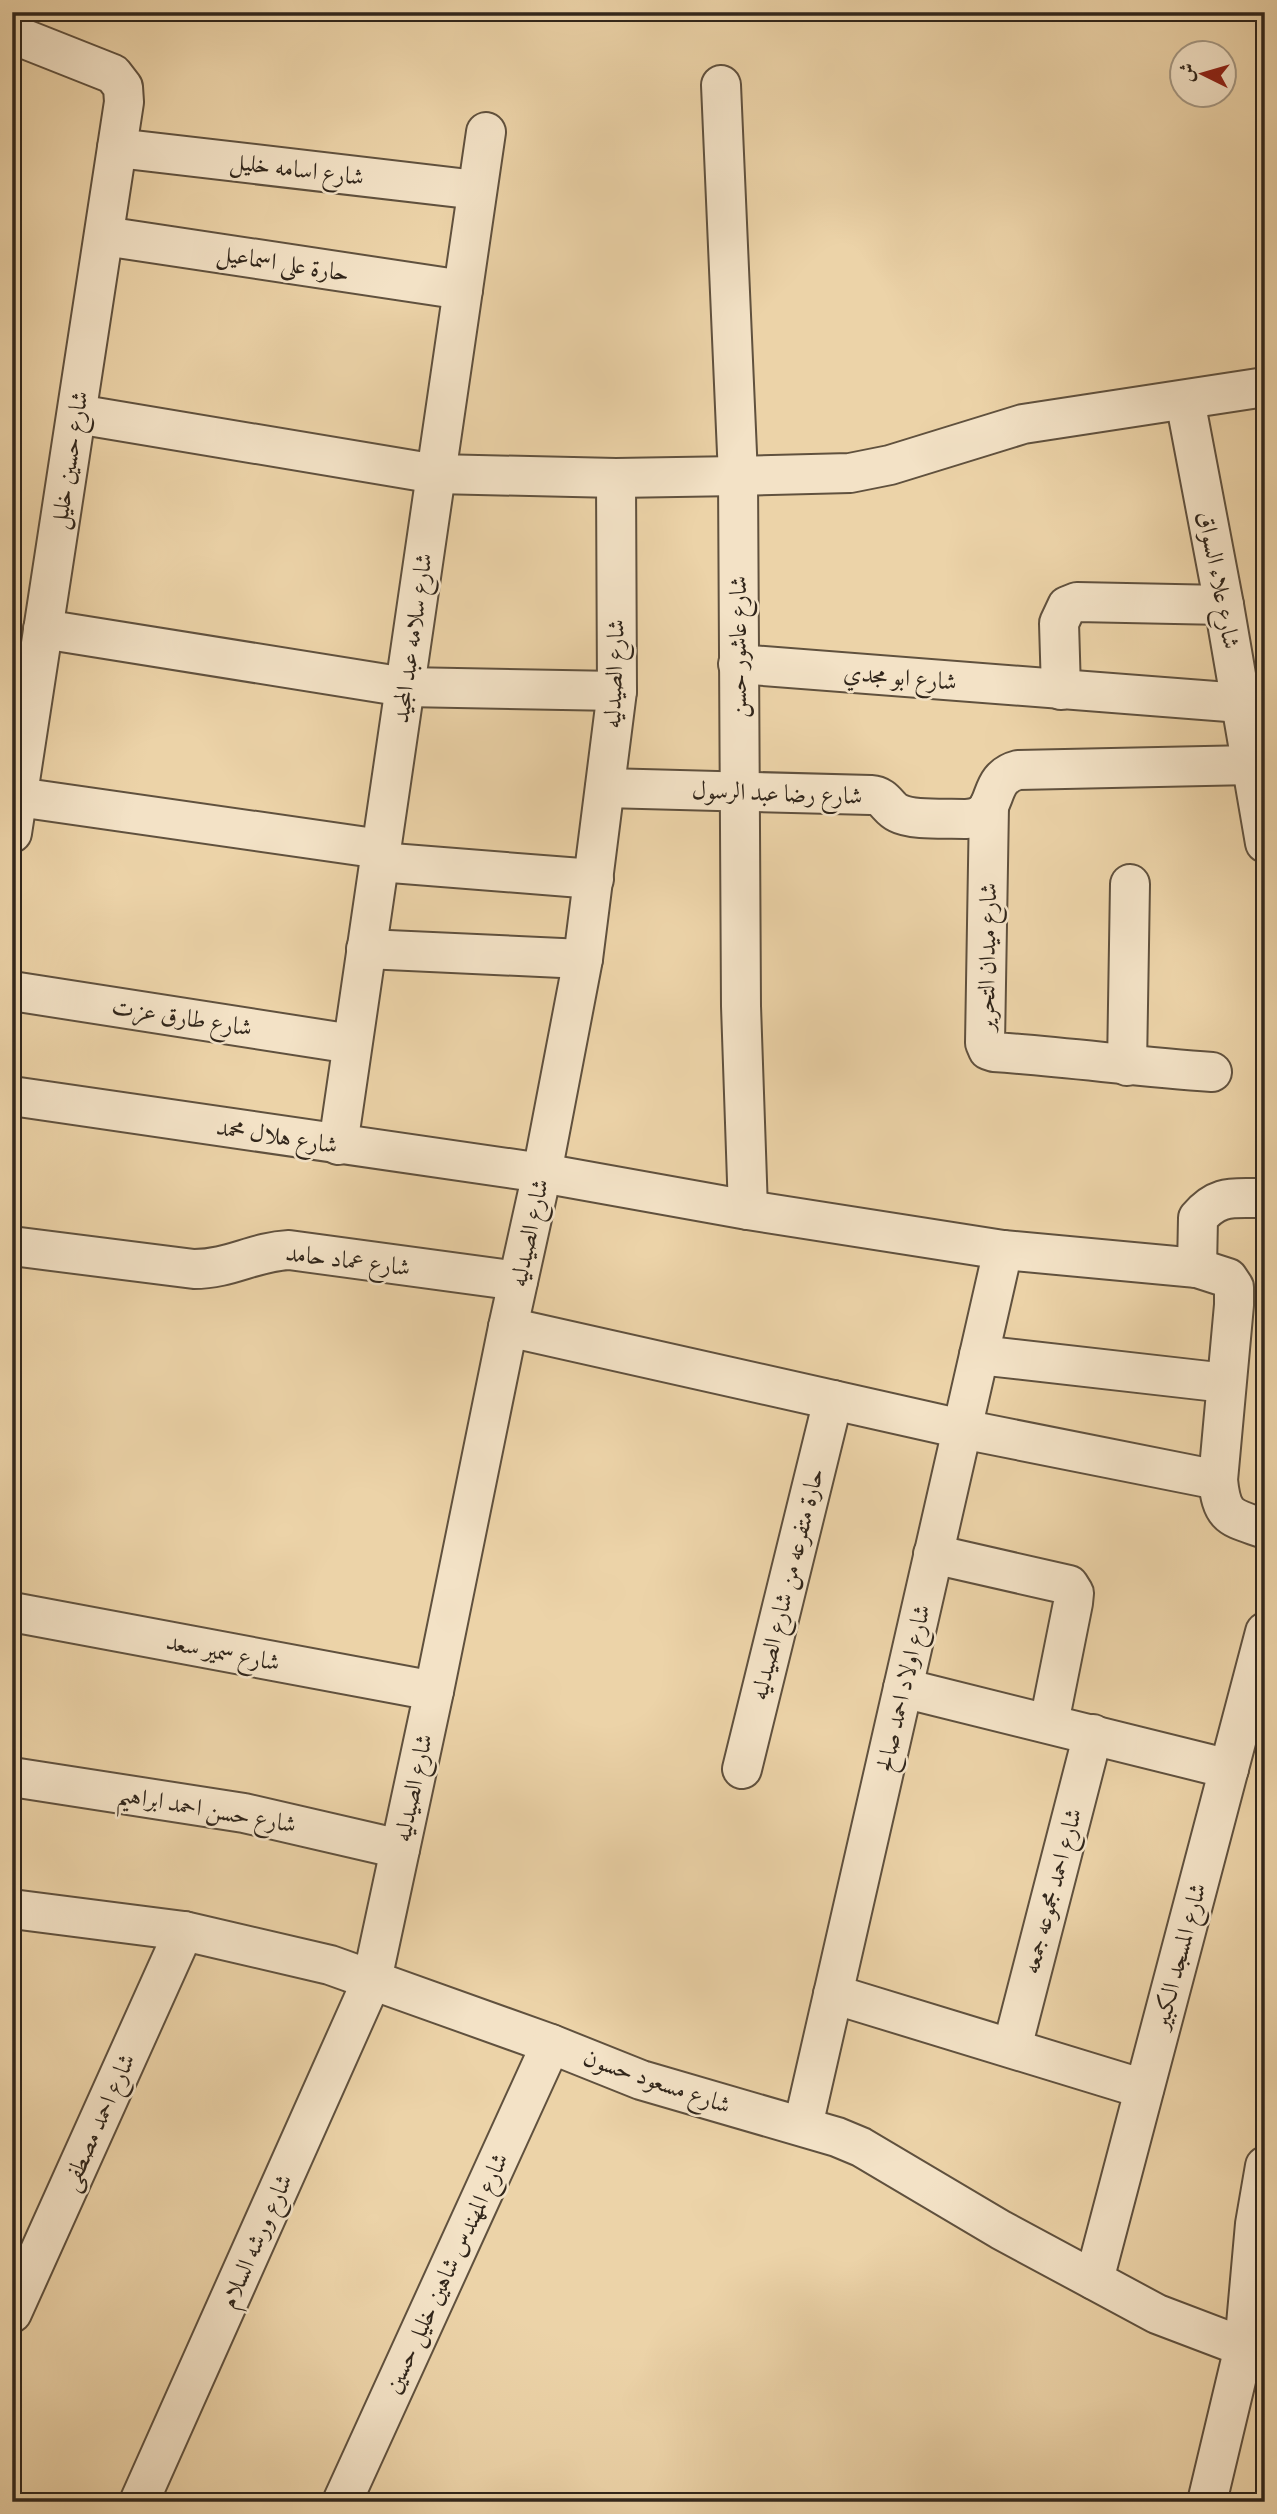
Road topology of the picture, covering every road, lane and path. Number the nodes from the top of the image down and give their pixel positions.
1 (12, 34) edge
2 (721, 85) dead end
3 (486, 132) dead end
4 (117, 148) junction
5 (477, 190) junction
6 (104, 236) junction
7 (463, 290) junction
8 (1265, 387) edge
9 (1185, 400) junction
10 (77, 414) junction
11 (436, 474) junction
12 (737, 476) junction
13 (616, 478) junction
14 (1224, 604) junction
15 (43, 629) junction
16 (738, 664) junction
17 (1247, 680) edge
18 (405, 687) junction
19 (1061, 690) junction
20 (617, 691) junction
21 (1252, 765) junction
22 (605, 788) junction
23 (740, 792) junction
24 (989, 806) junction
25 (15, 815) edge
26 (1265, 843) edge
27 (380, 855) junction
28 (594, 879) junction
29 (1130, 884) dead end
30 (366, 949) junction
31 (583, 959) junction
32 (12, 991) edge
33 (352, 1044) junction
34 (1127, 1066) junction
35 (1212, 1072) dead end
36 (12, 1096) edge
37 (338, 1145) junction
38 (542, 1173) junction
39 (1265, 1198) edge
40 (748, 1210) junction
41 (12, 1246) edge
42 (1003, 1250) junction
43 (1198, 1268) junction
44 (518, 1281) junction
45 (508, 1327) junction
46 (979, 1355) junction
47 (1226, 1383) junction
48 (833, 1400) junction
49 (962, 1429) junction
50 (1218, 1480) junction
51 (1265, 1529) edge
52 (933, 1554) junction
53 (12, 1612) edge
54 (1264, 1642) edge
55 (903, 1688) junction
56 (434, 1691) junction
57 (1049, 1723) junction
58 (1093, 1734) junction
59 (742, 1769) dead end
60 (1229, 1769) junction
61 (12, 1777) edge
62 (400, 1849) junction
63 (12, 1909) edge
64 (184, 1931) junction
65 (372, 1980) junction
66 (833, 1994) junction
67 (551, 2044) junction
68 (1012, 2048) junction
69 (1144, 2089) junction
70 (803, 2126) junction
71 (1265, 2166) edge
72 (1094, 2280) junction
73 (12, 2313) edge
74 (1254, 2351) edge
75 (139, 2502) edge
76 (342, 2502) edge
77 (1207, 2502) edge

1 - 4 street, شارع حسين خليل
2 - 12 street, شارع عاشور حسن
3 - 5 street, شارع سلامه عبد المجيد
4 - 5 street, شارع اسامه خليل
4 - 6 street, شارع حسين خليل
5 - 7 street, شارع سلامه عبد المجيد
6 - 7 street, حارة على اسماعيل
6 - 10 street, شارع حسين خليل
7 - 11 street, شارع سلامه عبد المجيد
8 - 9 street
9 - 12 street
9 - 14 street, شارع علاء السواق
10 - 11 street
10 - 15 street, شارع حسين خليل
11 - 13 street
11 - 18 street, شارع سلامه عبد المجيد
12 - 13 street
12 - 16 street, شارع عاشور حسن
13 - 20 street, شارع الصيدليه
14 - 17 street, شارع علاء السواق
14 - 19 street
15 - 18 street
15 - 25 street, شارع حسين خليل
16 - 19 street, شارع ابو مجدي
16 - 23 street, شارع عاشور حسن
17 - 19 street, شارع ابو مجدي
17 - 21 street, شارع علاء السواق
18 - 20 street
18 - 27 street, شارع سلامه عبد المجيد
20 - 22 street, شارع الصيدليه
21 - 24 street
21 - 26 street, شارع علاء السواق
22 - 23 street, شارع رضا عبد الرسول
22 - 28 street, شارع الصيدليه
23 - 24 street, شارع رضا عبد الرسول
23 - 40 street, شارع عاشور حسن
24 - 34 street, شارع ميدان التحرير
25 - 27 street
27 - 28 street
27 - 30 street, شارع سلامه عبد المجيد
28 - 31 street, شارع الصيدليه
29 - 34 street
30 - 31 street
30 - 33 street, شارع سلامه عبد المجيد
31 - 38 street, شارع الصيدليه
32 - 33 street, شارع طارق عزت
33 - 37 street, شارع سلامه عبد المجيد
34 - 35 street, شارع ميدان التحرير
36 - 37 street, شارع هلال محمد
37 - 38 street, شارع هلال محمد
38 - 40 street, شارع هلال محمد
38 - 44 street, شارع الصيدليه
39 - 43 street
40 - 42 street, شارع هلال محمد
41 - 44 street, شارع عماد حامد
42 - 43 street, شارع هلال محمد
42 - 46 street, شارع اولاد احمد صالح
43 - 47 street, شارع هلال محمد
44 - 45 street, شارع الصيدليه
45 - 48 street
45 - 56 street, شارع الصيدليه
46 - 47 street
46 - 49 street, شارع اولاد احمد صالح
47 - 50 street
48 - 49 street
48 - 59 street, حارة متفرعه من شارع الصيدليه
49 - 50 street
49 - 52 street, شارع اولاد احمد صالح
50 - 51 street
52 - 55 street, شارع اولاد احمد صالح
52 - 57 street
53 - 56 street, شارع سمير سعد
54 - 60 street, شارع المسجد الكبير
55 - 57 street
55 - 66 street, شارع اولاد احمد صالح
56 - 62 street, شارع الصيدليه
57 - 58 street
58 - 60 street
58 - 68 street, شارع احمد مجموعه جمعه
60 - 69 street, شارع المسجد الكبير
61 - 62 street, شارع حسن احمد ابراهيم
62 - 65 street, شارع الصيدليه
63 - 64 street, شارع مسعود حسون
64 - 65 street, شارع مسعود حسون
64 - 73 street, شارع احمد مصطفى
65 - 67 street, شارع مسعود حسون
65 - 75 street, شارع ورشه السلام
66 - 68 street
66 - 70 street, شارع اولاد احمد صالح
67 - 70 street, شارع مسعود حسون
67 - 76 street, شارع المهندس شاهين خليل حسين
68 - 69 street
69 - 72 street, شارع المسجد الكبير
70 - 72 street, شارع مسعود حسون
71 - 74 street
72 - 74 street, شارع مسعود حسون
74 - 77 street

